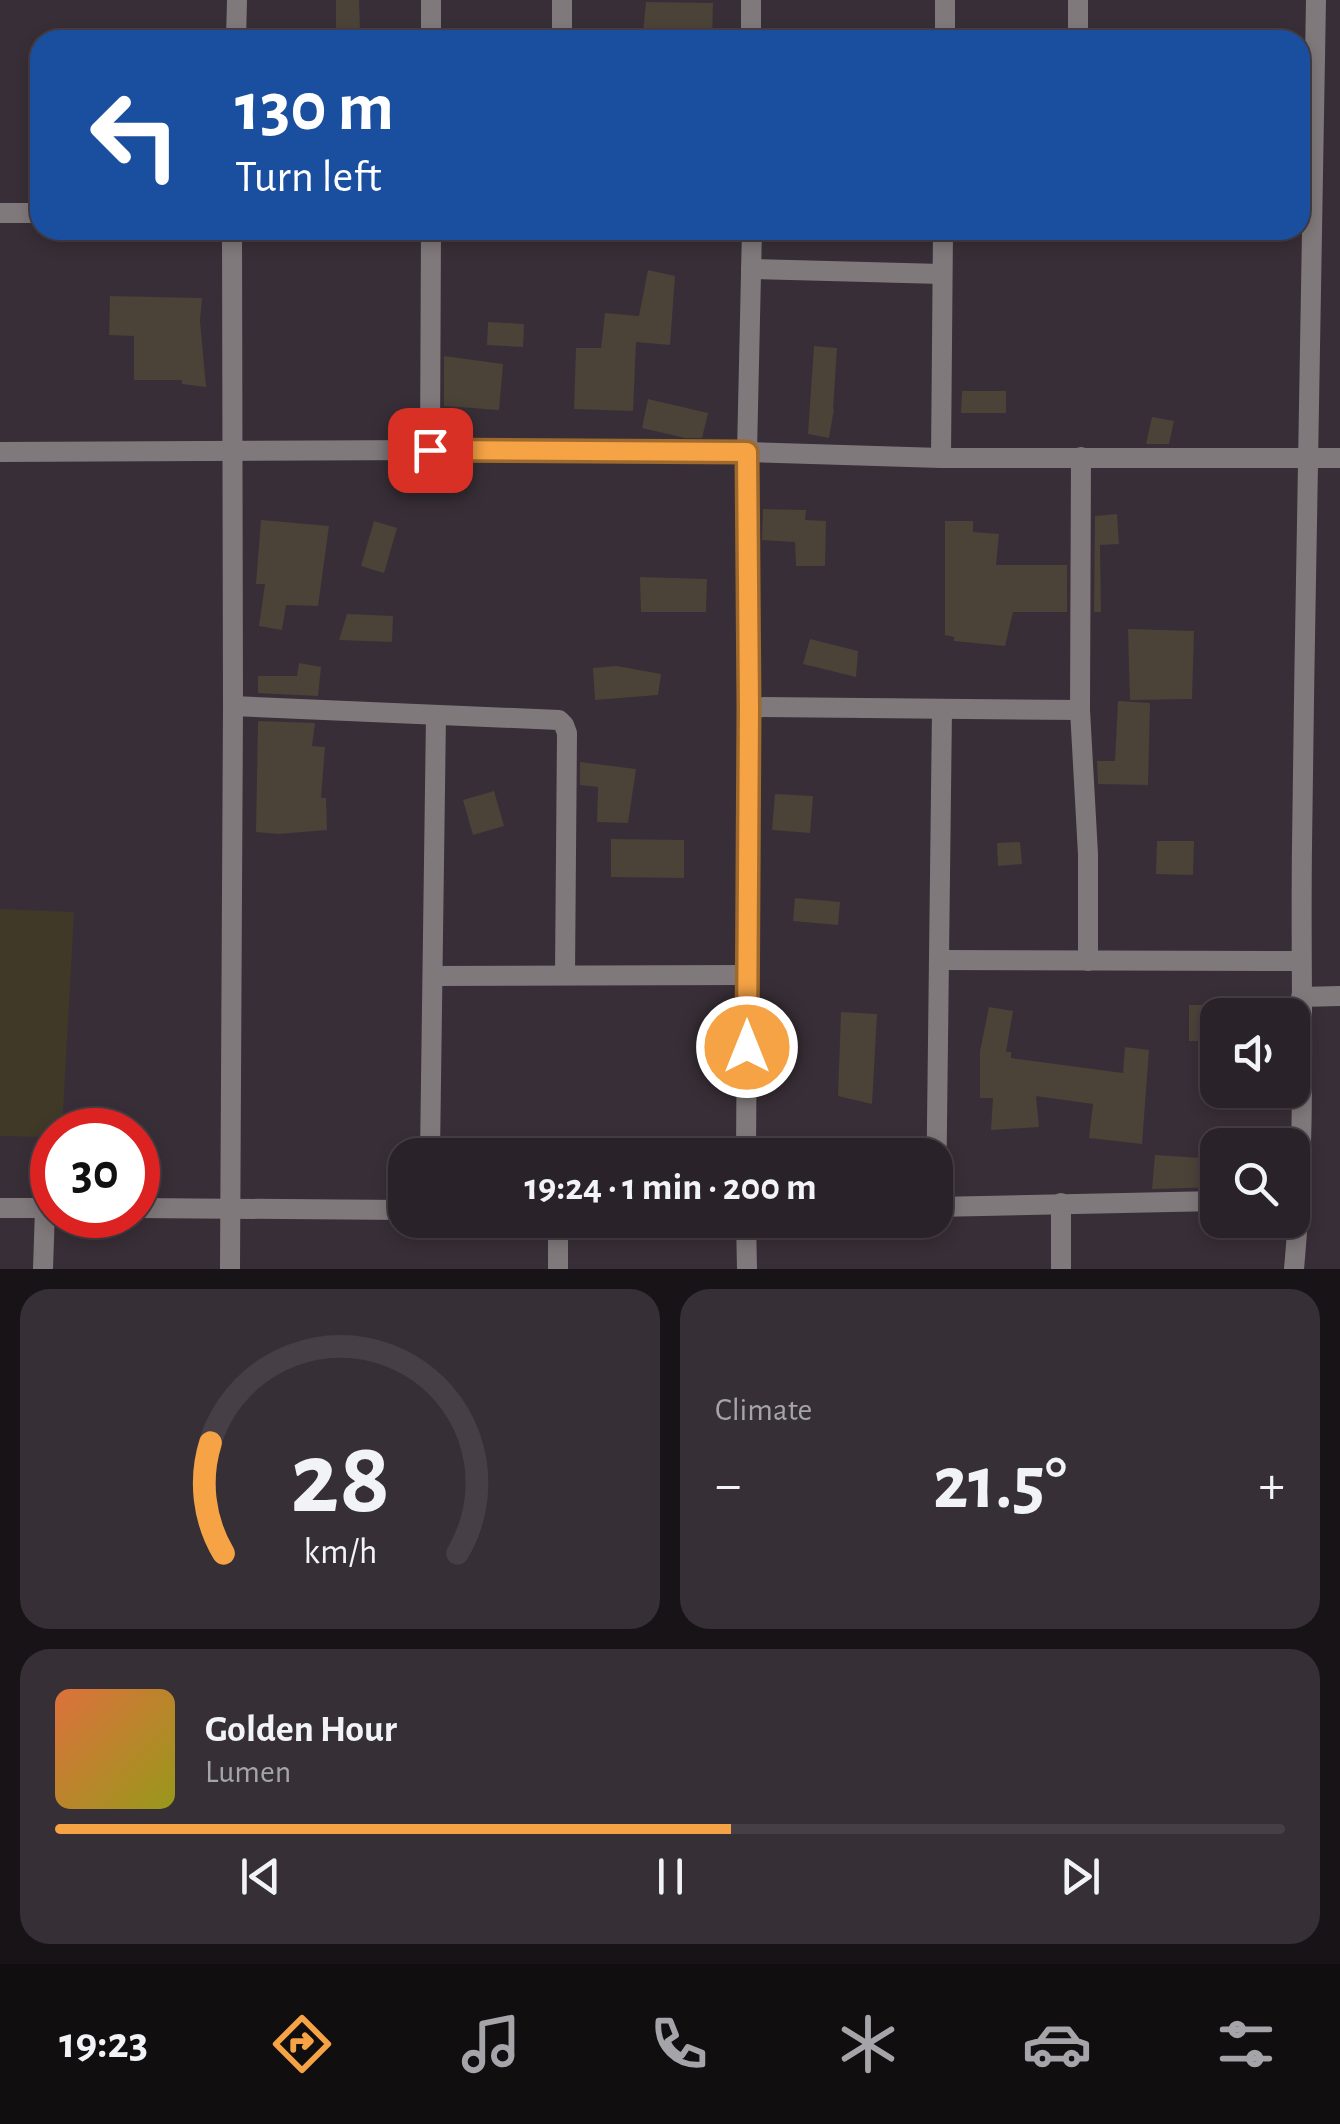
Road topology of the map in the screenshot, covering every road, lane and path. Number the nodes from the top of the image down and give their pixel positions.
1 (238, 0) edge
2 (432, 0) edge
3 (562, 0) edge
4 (751, 0) edge
5 (945, 0) edge
6 (1078, 0) edge
7 (1316, 0) edge
8 (236, 30) edge
9 (431, 30) edge
10 (562, 30) edge
11 (751, 30) edge
12 (944, 30) edge
13 (1078, 30) edge
14 (1310, 115) edge
15 (0, 213) edge
16 (30, 214) edge
17 (232, 240) edge
18 (431, 240) edge
19 (752, 240) edge
20 (942, 240) edge
21 (1306, 240) edge
22 (751, 269) junction
23 (942, 274) junction
24 (430, 450) junction
25 (0, 452) edge
26 (231, 452) junction
27 (747, 452) junction
28 (1081, 457) junction
29 (1308, 457) junction
30 (941, 458) junction
31 (1340, 458) edge
32 (233, 706) junction
33 (749, 708) junction
34 (942, 709) junction
35 (1080, 710) junction
36 (436, 715) junction
37 (940, 960) junction
38 (1088, 961) junction
39 (1300, 961) junction
40 (566, 974) junction
41 (747, 975) junction
42 (434, 976) junction
43 (1340, 996) edge
44 (1301, 997) junction
45 (1298, 1128) edge
46 (430, 1138) edge
47 (746, 1138) edge
48 (936, 1138) edge
49 (1200, 1201) edge
50 (1061, 1203) junction
51 (953, 1206) edge
52 (0, 1208) edge
53 (30, 1208) edge
54 (160, 1208) edge
55 (231, 1208) junction
56 (388, 1210) edge
57 (46, 1238) edge
58 (558, 1238) edge
59 (746, 1238) edge
60 (1295, 1238) edge
61 (43, 1269) edge
62 (230, 1269) edge
63 (558, 1269) edge
64 (747, 1269) edge
65 (1060, 1269) edge
66 (1294, 1269) edge

1 - 8 street
2 - 9 street
3 - 10 street
4 - 11 street
5 - 12 street
6 - 13 street
7 - 14 street
15 - 16 street
17 - 26 street
18 - 24 street
19 - 22 street
20 - 23 street
21 - 29 street
22 - 23 street
22 - 27 street
23 - 30 street
24 - 26 street
24 - 27 street
25 - 26 street
26 - 32 street
27 - 30 street
27 - 33 street
28 - 29 street
28 - 30 street
28 - 35 street
29 - 31 street
29 - 39 street
32 - 36 street
32 - 55 street
33 - 34 street
33 - 41 street
34 - 35 street
34 - 37 street
35 - 38 street
36 - 40 street
36 - 42 street
37 - 38 street
37 - 48 street
38 - 39 street
39 - 44 street
40 - 41 street
40 - 42 street
41 - 47 street
42 - 46 street
43 - 44 street
44 - 45 street
49 - 50 street
50 - 51 street
50 - 65 street
52 - 53 street
54 - 55 street
55 - 56 street
55 - 62 street
57 - 61 street
58 - 63 street
59 - 64 street
60 - 66 street

